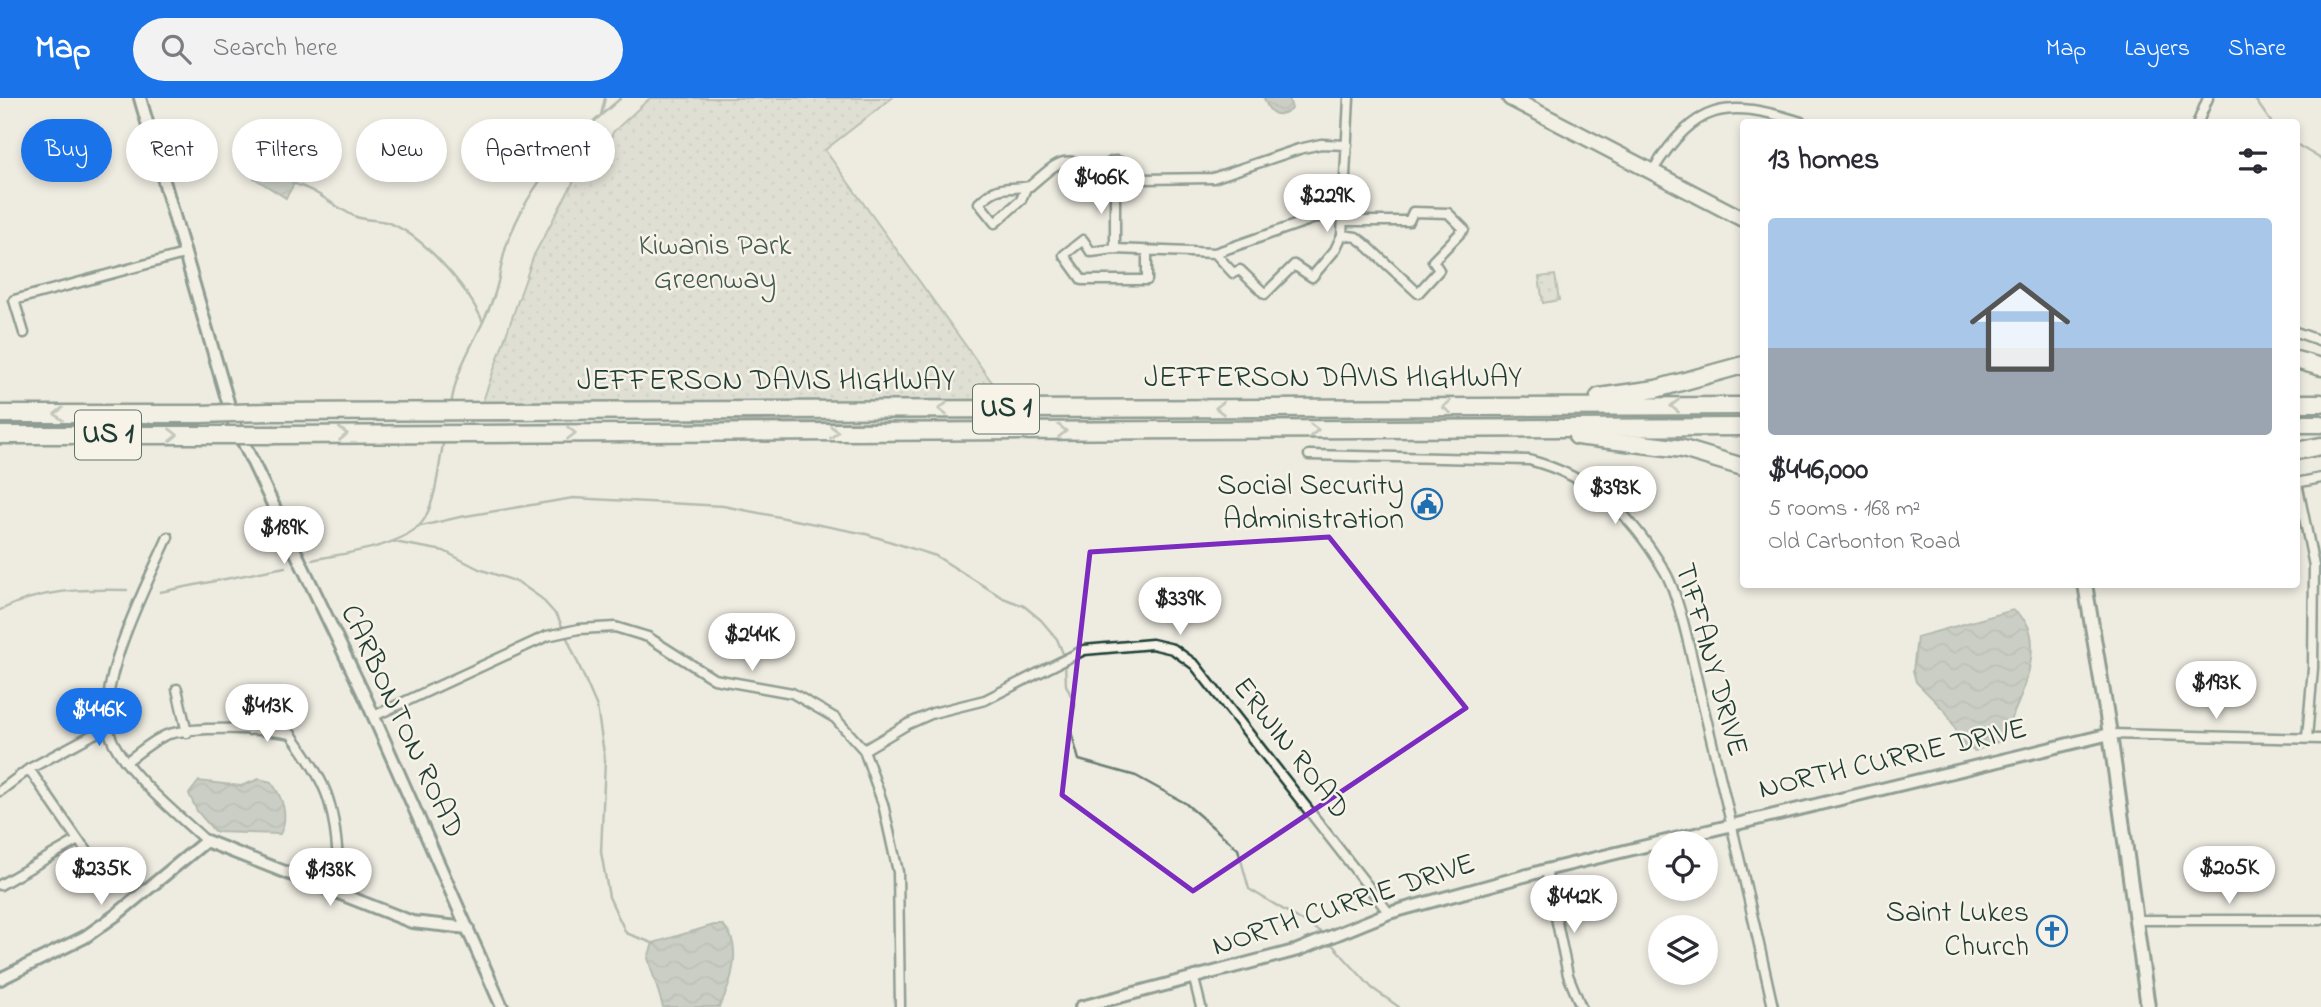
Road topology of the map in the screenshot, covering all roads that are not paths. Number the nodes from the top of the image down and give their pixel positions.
1 (140, 98) edge
2 (1349, 98) edge
3 (1510, 98) edge
4 (2208, 98) edge
5 (1793, 119) edge
6 (2200, 119) edge
7 (1347, 145) junction
8 (1105, 170) junction
9 (1653, 170) junction
10 (1126, 176) junction
11 (1115, 183) junction
12 (1027, 188) junction
13 (1344, 208) junction
14 (1740, 217) edge
15 (1343, 220) junction
16 (1342, 235) junction
17 (1115, 249) junction
18 (1147, 250) junction
19 (1215, 253) junction
20 (184, 254) junction
21 (24, 333) dead end
22 (2300, 333) edge
23 (2321, 341) edge
24 (2300, 361) edge
25 (1740, 366) edge
26 (2321, 367) edge
27 (2300, 403) edge
28 (2321, 403) edge
29 (1523, 406) junction
30 (1740, 406) edge
31 (0, 414) edge
32 (2300, 424) edge
33 (2321, 424) edge
34 (1740, 427) edge
35 (1495, 428) junction
36 (0, 435) edge
37 (2321, 446) edge
38 (2300, 450) edge
39 (1309, 455) dead end
40 (1740, 466) edge
41 (2321, 478) edge
42 (2300, 482) edge
43 (2300, 498) edge
44 (168, 537) dead end
45 (2086, 588) edge
46 (177, 689) dead end
47 (250, 708) dead end
48 (374, 716) junction
49 (107, 727) junction
50 (249, 730) junction
51 (187, 733) junction
52 (2110, 733) junction
53 (2307, 738) junction
54 (2321, 738) edge
55 (864, 750) junction
56 (127, 761) junction
57 (29, 769) junction
58 (0, 791) edge
59 (1732, 824) junction
60 (78, 840) junction
61 (206, 841) junction
62 (338, 860) dead end
63 (1546, 870) junction
64 (108, 875) dead end
65 (0, 885) edge
66 (1389, 913) junction
67 (2136, 920) junction
68 (2321, 920) edge
69 (468, 928) junction
70 (0, 979) edge
71 (1194, 979) junction
72 (502, 1007) edge
73 (900, 1007) edge
74 (1082, 1007) edge
75 (1201, 1007) edge
76 (1581, 1007) edge
77 (1773, 1007) edge
78 (2148, 1007) edge

1 - 20 street, CARBONTON ROAD
2 - 7 street
3 - 9 main road
4 - 6 street
5 - 9 street
7 - 10 street
7 - 13 street
8 - 10 street
8 - 11 street
8 - 12 street
9 - 14 main road
10 - 11 street
11 - 17 street
12 - 12 street
13 - 15 street
13 - 19 street
15 - 16 street
15 - 16 street
16 - 19 street
17 - 18 street
17 - 18 street
18 - 19 street
20 - 21 street
20 - 48 street, CARBONTON ROAD
22 - 23 street
24 - 26 highway
25 - 29 highway
27 - 28 highway
30 -> 29 highway, JEFFERSON DAVIS HIGHWAY / US 1
29 -> 31 highway, JEFFERSON DAVIS HIGHWAY / US 1, bridge
32 - 33 highway
34 - 35 highway, JEFFERSON DAVIS HIGHWAY / US 1
36 -> 35 highway, JEFFERSON DAVIS HIGHWAY / US 1, bridge
35 - 40 highway
37 - 38 highway
39 - 59 street, TIFFANY DRIVE
41 - 42 street
43 - 53 street
44 - 49 street
45 - 52 main road
46 - 51 street
47 - 50 street
48 - 55 street
48 - 69 street, CARBONTON ROAD
49 - 56 street
49 - 57 street
50 - 51 street
50 - 62 street
51 - 56 street
52 - 53 street
52 - 59 street, NORTH CURRIE DRIVE
52 - 67 main road
53 - 54 street
55 - 66 street, ERWIN ROAD
55 - 73 street
56 - 61 street
57 - 58 street
57 - 60 street
59 - 63 street, NORTH CURRIE DRIVE
59 - 77 street, TIFFANY DRIVE
60 - 64 street
60 - 65 street
61 - 69 street
61 - 70 street
63 - 66 street, NORTH CURRIE DRIVE
63 - 76 street
66 - 71 street, NORTH CURRIE DRIVE
67 - 68 street
67 - 78 main road
69 - 72 street, CARBONTON ROAD
71 - 74 street, NORTH CURRIE DRIVE
71 - 75 street

